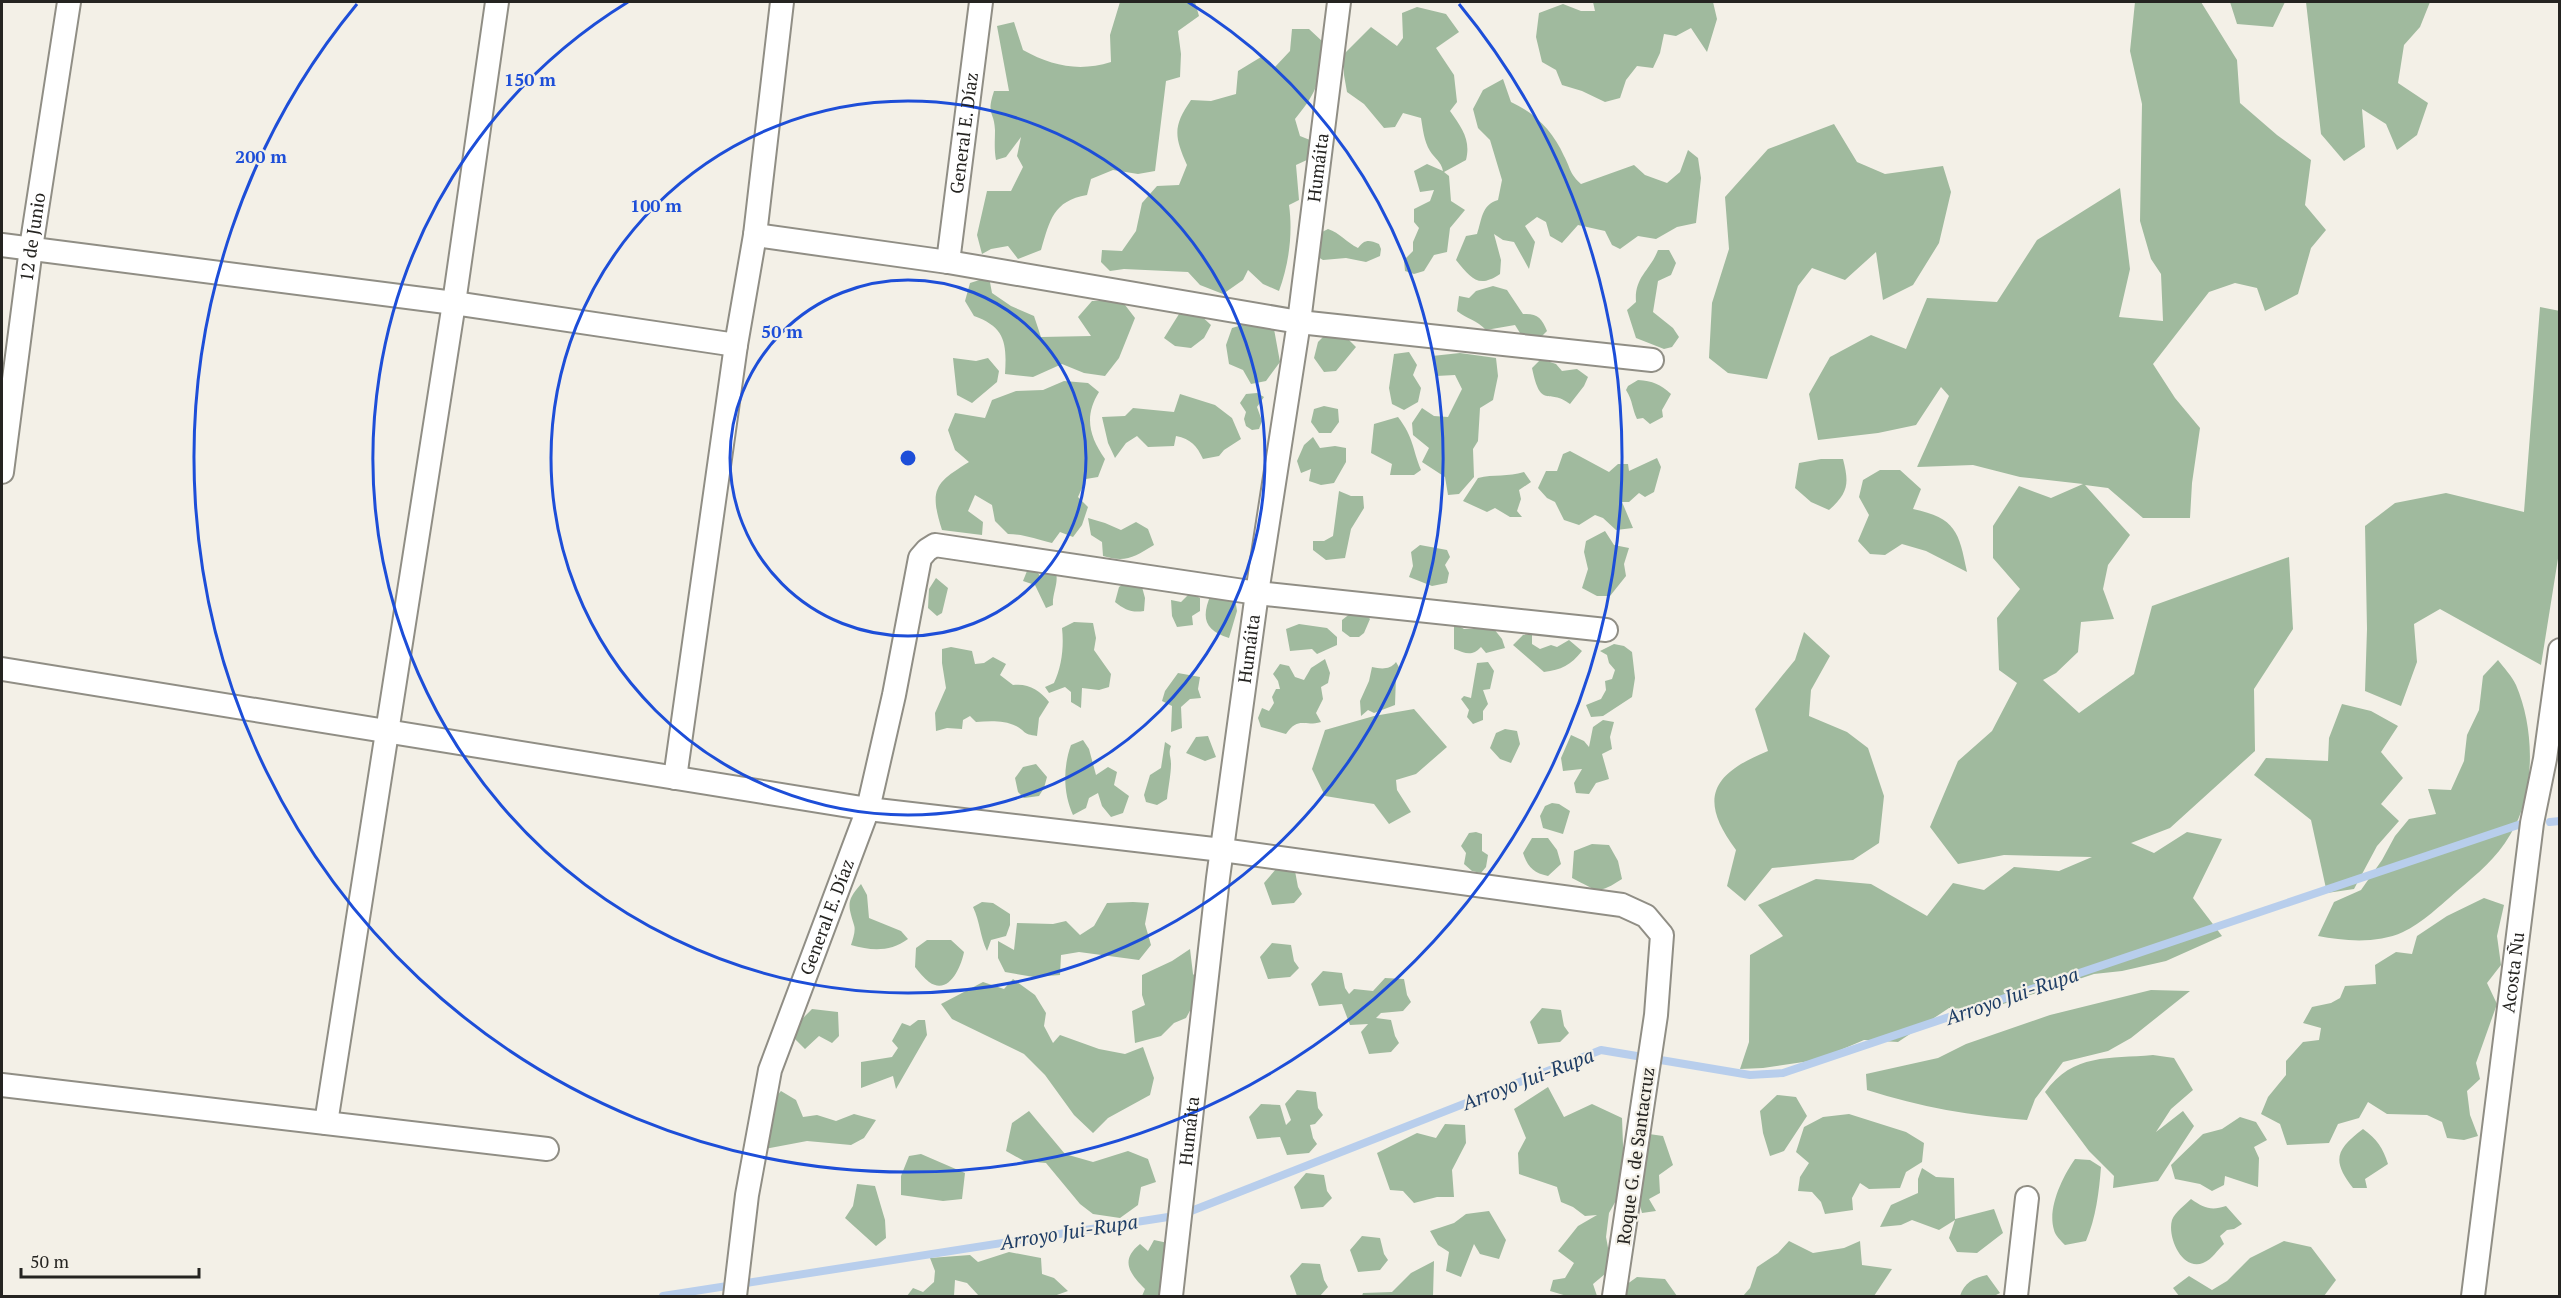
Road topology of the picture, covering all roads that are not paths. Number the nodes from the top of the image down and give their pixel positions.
1 (69, 2) edge
2 (497, 2) edge
3 (782, 2) edge
4 (981, 2) edge
5 (1339, 2) edge
6 (755, 235) junction
7 (2, 245) edge
8 (31, 248) junction
9 (948, 262) junction
10 (454, 303) junction
11 (1299, 322) junction
12 (736, 345) junction
13 (1652, 360) dead end
14 (2, 472) edge
15 (1257, 593) junction
16 (1605, 630) dead end
17 (2559, 650) edge
18 (2, 669) edge
19 (387, 730) junction
20 (2552, 759) edge
21 (675, 778) junction
22 (868, 808) junction
23 (1222, 850) junction
24 (2, 1086) edge
25 (326, 1123) junction
26 (547, 1149) dead end
27 (2027, 1198) dead end
28 (735, 1296) edge
29 (1171, 1296) edge
30 (1614, 1296) edge
31 (2016, 1296) edge
32 (2473, 1296) edge

1 - 8 street, 12 de Junio
2 - 10 street
3 - 6 street
4 - 9 street, General E. Díaz
5 - 11 street, Humáita
6 - 9 street
6 - 12 street
7 - 8 street
8 - 10 street
8 - 14 street, 12 de Junio
9 - 11 street
10 - 12 street
10 - 19 street
11 - 13 street
11 - 15 street, Humáita
12 - 21 street
15 - 16 street
15 - 22 street, General E. Díaz
15 - 23 street, Humáita
17 - 20 street, Acosta Ñu
18 - 19 street, Roque G. de Santacruz
19 - 21 street, Roque G. de Santacruz
19 - 25 street
20 - 32 street, Acosta Ñu
21 - 22 street, Roque G. de Santacruz
22 - 23 street, Roque G. de Santacruz
22 - 28 street, General E. Díaz
23 - 29 street, Humáita
23 - 30 street, Roque G. de Santacruz
24 - 25 street
25 - 26 street
27 - 31 street

